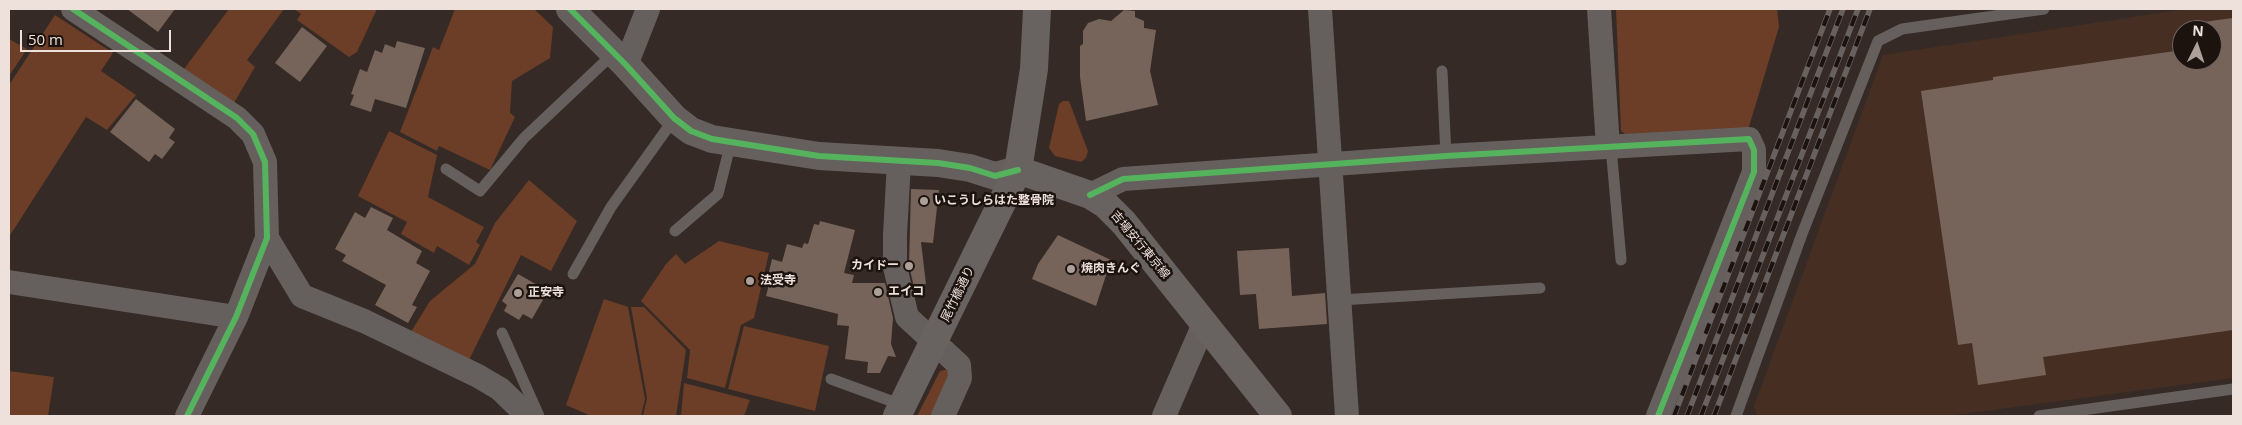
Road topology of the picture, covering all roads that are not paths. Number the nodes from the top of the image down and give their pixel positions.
1 (73, 9) edge
2 (570, 9) edge
3 (648, 9) edge
4 (1037, 9) edge
5 (1320, 9) edge
6 (1599, 9) edge
7 (2044, 9) edge
8 (620, 59) junction
9 (1442, 71) dead end
10 (674, 118) junction
11 (731, 142) junction
12 (1610, 147) junction
13 (1446, 156) junction
14 (899, 162) junction
15 (1331, 164) junction
16 (446, 169) dead end
17 (1018, 170) junction
18 (1090, 195) junction
19 (675, 231) dead end
20 (267, 238) junction
21 (1621, 260) dead end
22 (573, 274) dead end
23 (9, 282) edge
24 (1540, 288) dead end
25 (1340, 300) junction
26 (236, 316) junction
27 (1204, 324) junction
28 (502, 333) dead end
29 (934, 343) junction
30 (831, 379) dead end
31 (2233, 389) edge
32 (900, 411) edge
33 (187, 416) edge
34 (528, 416) edge
35 (539, 416) edge
36 (944, 416) edge
37 (1164, 416) edge
38 (1278, 416) edge
39 (1348, 416) edge
40 (1658, 416) edge
41 (1736, 416) edge
42 (2039, 416) edge

1 - 20 street
2 - 8 street
3 - 8 street
4 - 17 main road
5 - 15 street
6 - 12 street
7 - 41 lane
8 - 10 street
8 - 16 lane
9 - 13 lane
10 - 11 street
10 - 22 lane
11 - 14 street
11 - 19 lane
12 - 13 street
12 - 21 lane
12 - 40 street
13 - 15 street
14 - 17 street
14 - 29 street
15 - 18 street
15 - 25 street
17 - 18 main road, 吉場安行東京線
17 - 29 main road, 尾竹橋通り
18 - 27 main road, 吉場安行東京線
20 - 26 street
20 - 34 street
23 - 26 street
24 - 25 lane
25 - 39 street
26 - 33 street
27 - 37 street
27 - 38 main road, 吉場安行東京線
28 - 35 lane
29 - 32 main road, 尾竹橋通り
29 - 36 street
30 - 32 lane
31 - 42 lane

